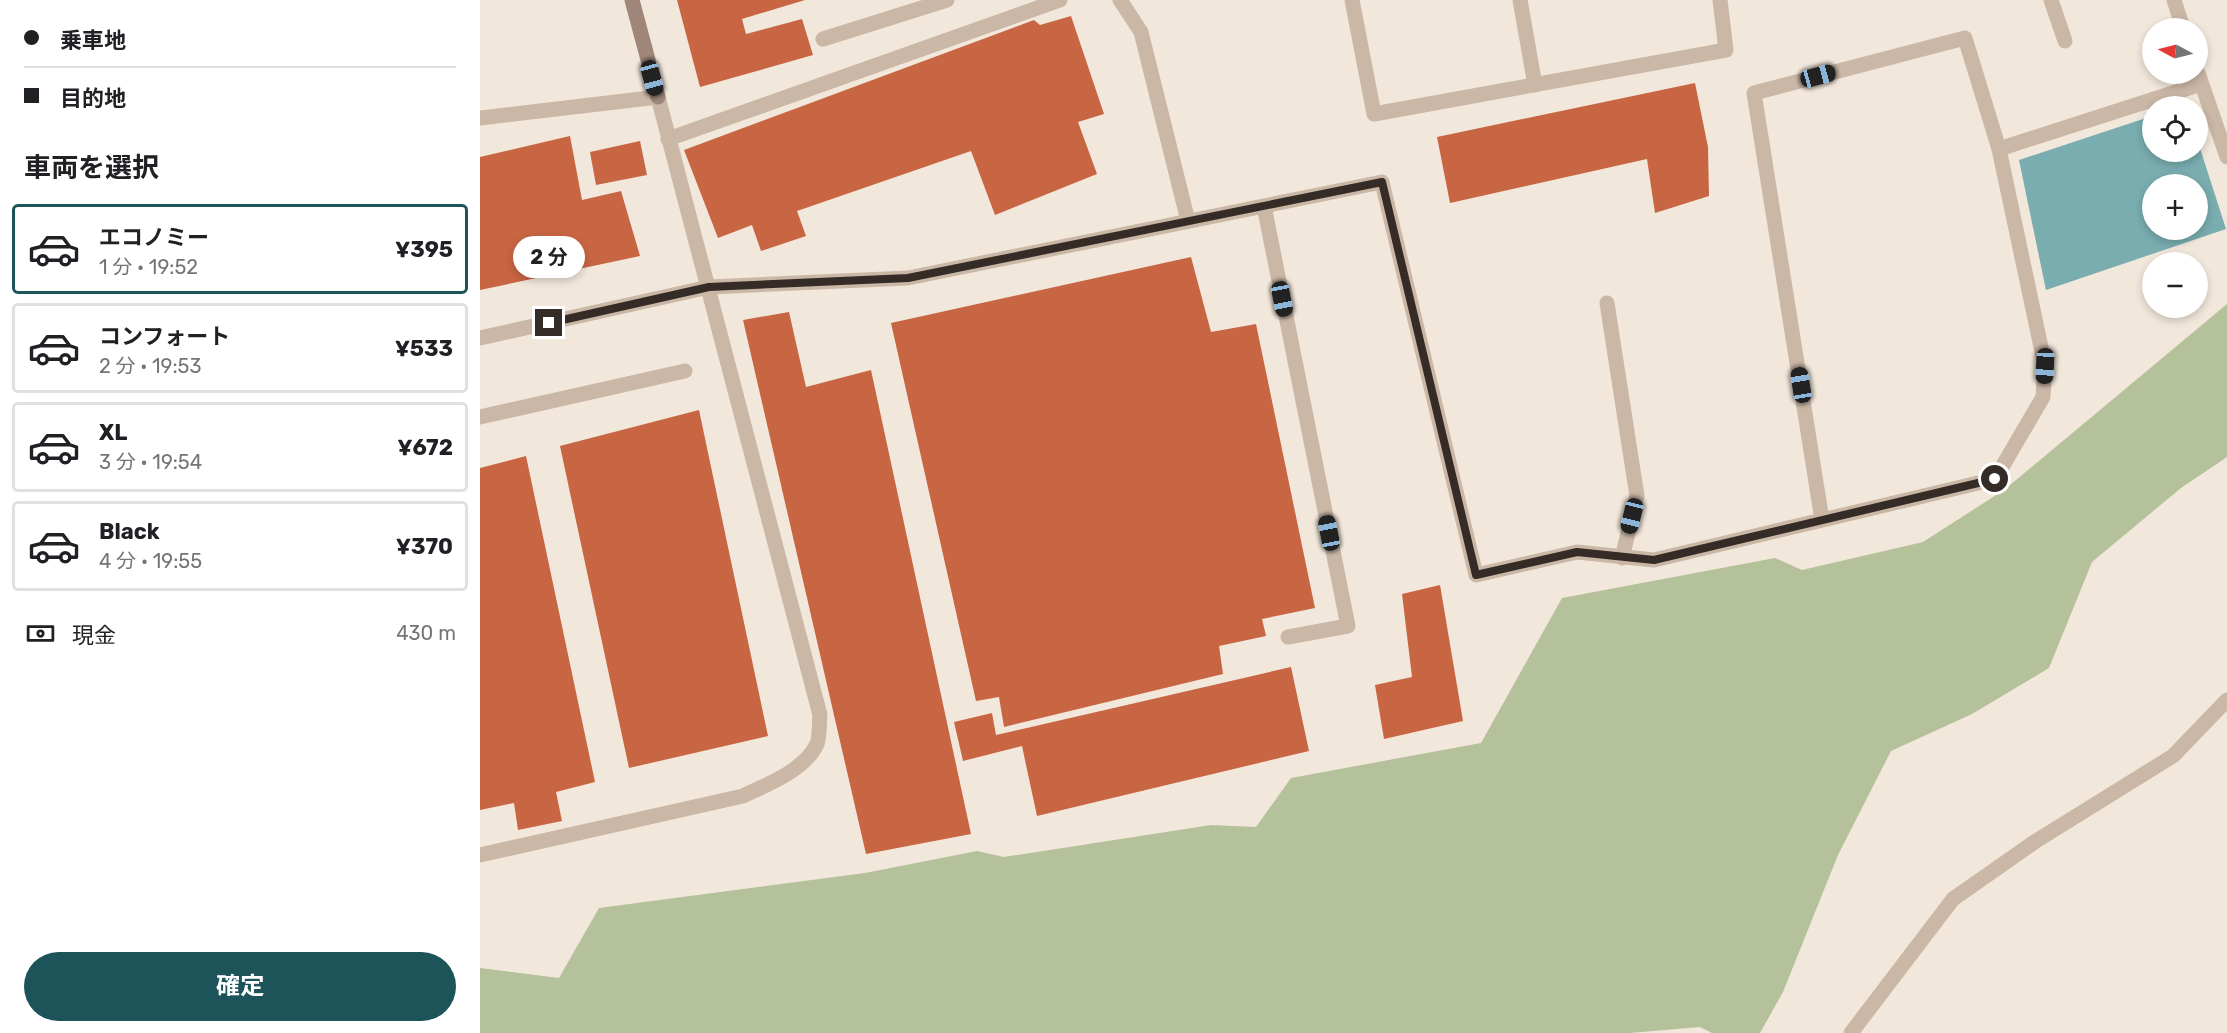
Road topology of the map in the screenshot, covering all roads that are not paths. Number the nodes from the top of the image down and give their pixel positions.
1 (632, 0) edge
2 (947, 0) edge
3 (1060, 0) edge
4 (1120, 0) edge
5 (1352, 0) edge
6 (1520, 0) edge
7 (1720, 0) edge
8 (2050, 0) edge
9 (2174, 0) edge
10 (2180, 18) edge
11 (823, 39) dead end
12 (2065, 40) dead end
13 (2185, 84) edge
14 (2201, 84) edge
15 (1534, 85) junction
16 (657, 97) junction
17 (480, 118) edge
18 (668, 139) junction
19 (2000, 149) junction
20 (2227, 157) edge
21 (1264, 206) junction
22 (1188, 221) junction
23 (709, 287) junction
24 (1607, 303) dead end
25 (480, 338) edge
26 (685, 371) dead end
27 (480, 417) edge
28 (1822, 520) junction
29 (1622, 558) junction
30 (1288, 637) dead end
31 (2227, 700) edge
32 (480, 855) edge
33 (1851, 1033) edge

1 - 16 street
2 - 11 street
3 - 18 street
4 - 22 street
5 - 15 street
6 - 15 street
7 - 15 street
8 - 12 street
9 - 10 street
13 - 19 street
14 - 20 street
16 - 17 street
16 - 18 street
18 - 23 street
19 - 28 street
19 - 28 street
21 - 22 street
21 - 29 street
21 - 30 street
22 - 23 street
23 - 25 street
23 - 32 street
24 - 29 street
26 - 27 street
28 - 29 street
31 - 33 street

